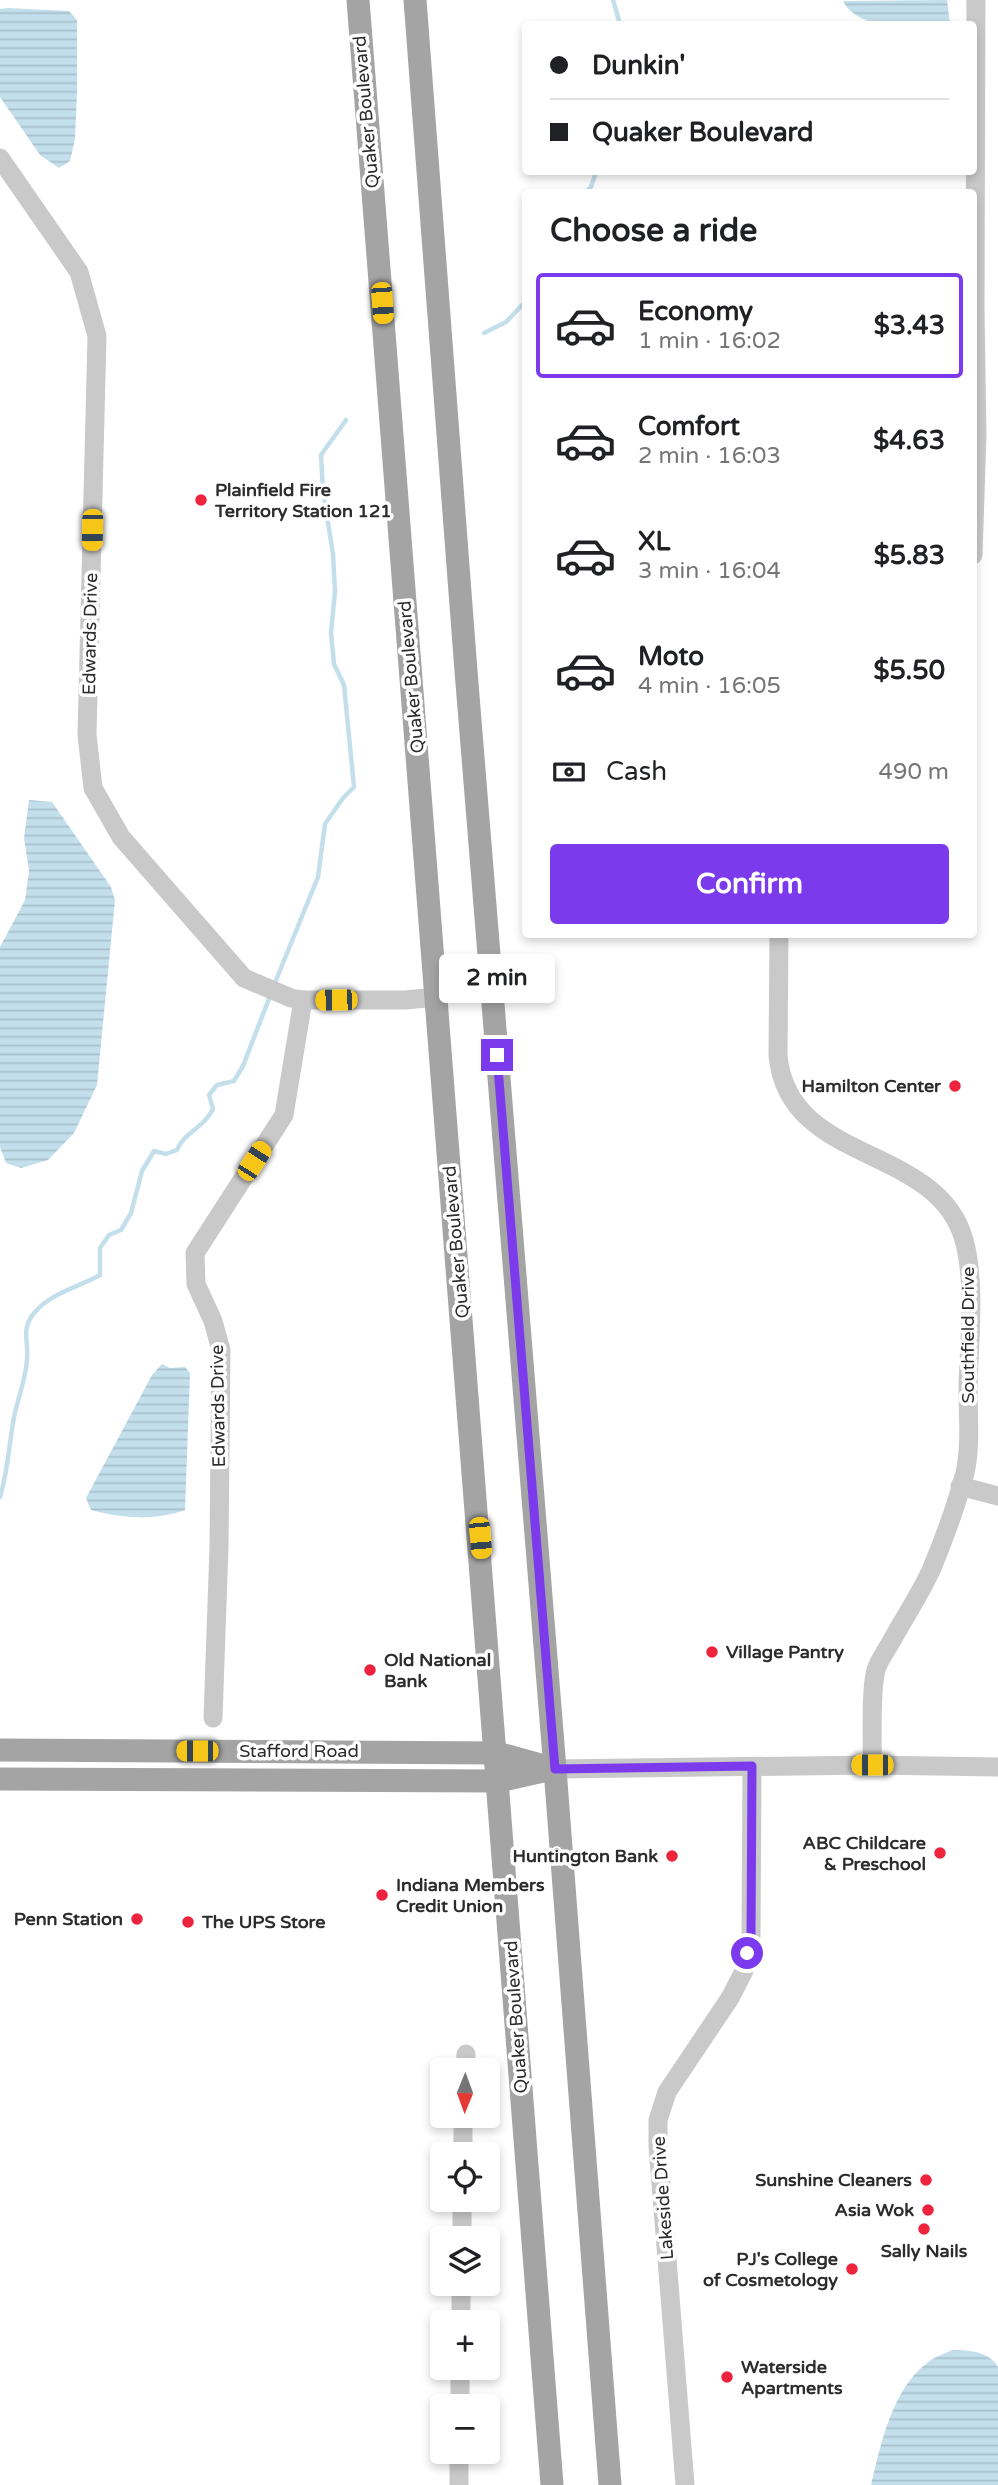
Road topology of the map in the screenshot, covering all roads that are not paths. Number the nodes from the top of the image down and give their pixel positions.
1 (358, 0) edge
2 (415, 0) edge
3 (976, 0) edge
4 (976, 21) edge
5 (0, 158) edge
6 (779, 938) edge
7 (437, 997) junction
8 (297, 999) junction
9 (960, 1486) junction
10 (998, 1496) edge
11 (213, 1718) dead end
12 (0, 1751) edge
13 (497, 1753) junction
14 (872, 1765) junction
15 (752, 1766) junction
16 (998, 1767) edge
17 (555, 1769) junction
18 (0, 1779) edge
19 (499, 1781) junction
20 (460, 2464) edge
21 (459, 2485) edge
22 (552, 2485) edge
23 (610, 2485) edge
24 (685, 2485) edge

1 - 7 main road, Quaker Boulevard
2 - 17 main road
3 - 4 street
5 - 8 street, Edwards Drive
6 - 9 street, Southfield Drive
7 - 8 street, Edwards Drive
7 - 13 main road, Quaker Boulevard
8 - 11 street, Edwards Drive
9 - 10 street
9 - 14 street, Southfield Drive
12 - 13 main road, Stafford Road
13 - 17 main road, Stafford Road
13 - 19 main road, Quaker Boulevard
14 - 15 street, Stafford Road
14 - 16 street, Stafford Road
15 - 17 street, Stafford Road
15 - 24 street, Lakeside Drive
17 - 19 main road, Stafford Road
17 - 23 main road
18 - 19 main road, Stafford Road
19 - 22 main road, Quaker Boulevard
20 - 21 street

